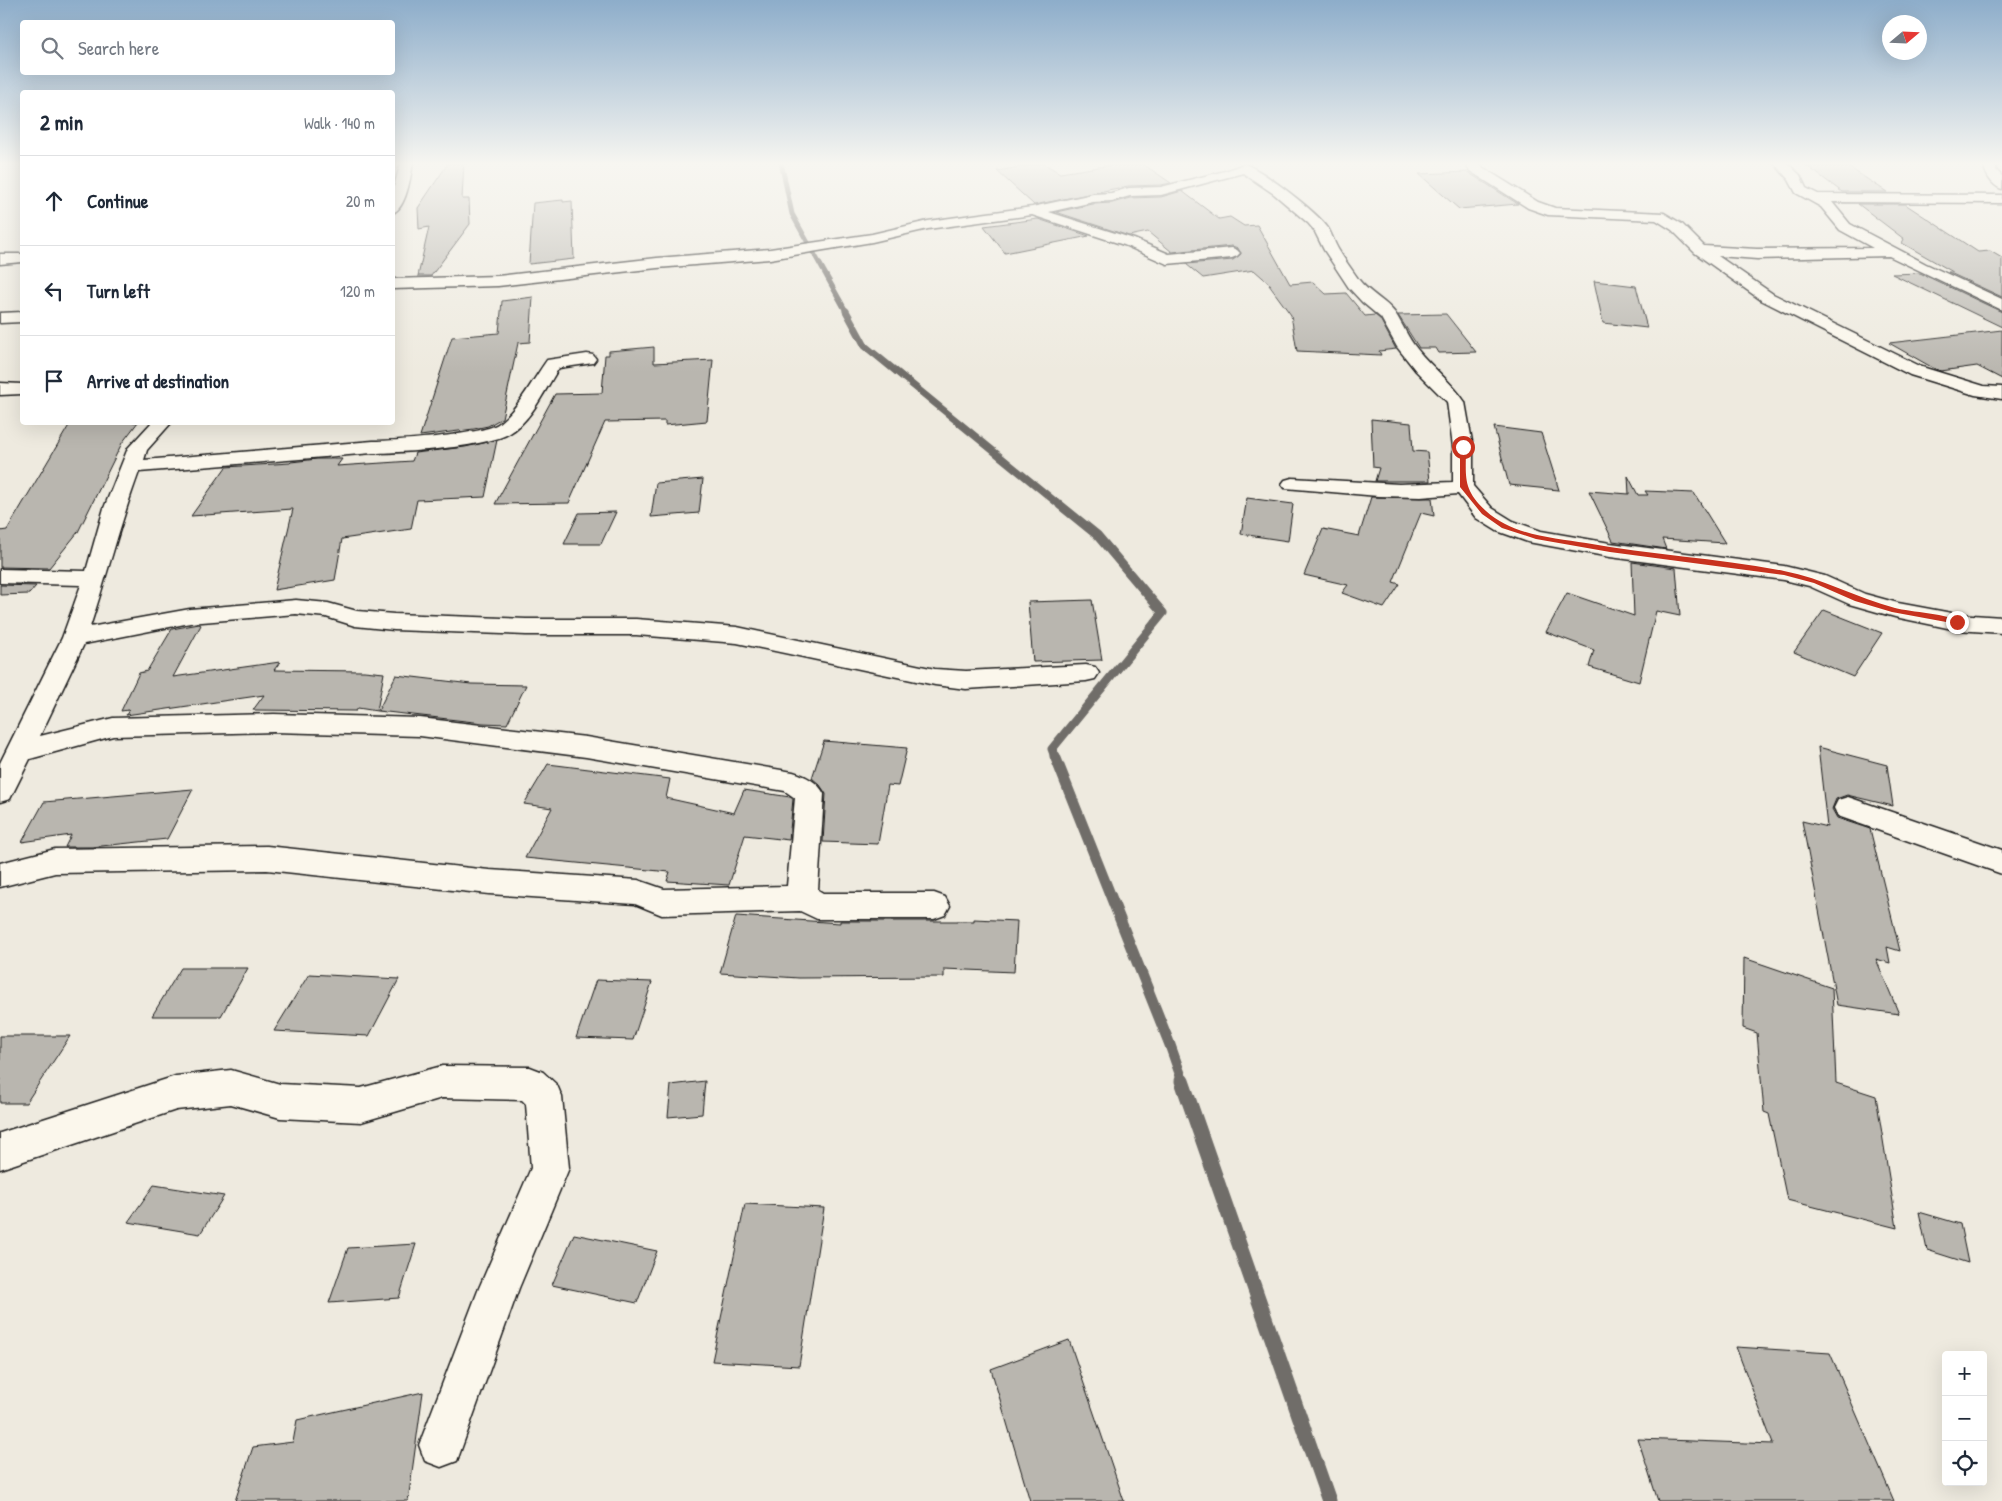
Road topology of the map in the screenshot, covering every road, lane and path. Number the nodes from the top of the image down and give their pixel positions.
1 (898, 232) edge
2 (1098, 232) edge
3 (1322, 232) edge
4 (1682, 232) edge
5 (1854, 232) edge
6 (1700, 250) junction
7 (1891, 252) junction
8 (1232, 253) dead end
9 (20, 258) edge
10 (0, 259) edge
11 (395, 284) edge
12 (2002, 305) edge
13 (20, 317) edge
14 (0, 318) edge
15 (587, 359) dead end
16 (0, 389) edge
17 (20, 389) edge
18 (2002, 393) edge
19 (160, 425) edge
20 (131, 467) junction
21 (1292, 484) dead end
22 (1463, 487) junction
23 (0, 576) edge
24 (95, 578) junction
25 (2002, 626) edge
26 (74, 638) junction
27 (1086, 673) dead end
28 (18, 752) junction
29 (2, 782) edge
30 (1848, 808) dead end
31 (2002, 862) edge
32 (0, 875) edge
33 (806, 898) junction
34 (934, 906) dead end
35 (0, 1151) edge
36 (441, 1445) dead end

1 - 11 street
2 - 8 street
3 - 22 street
4 - 6 street
5 - 7 street
6 - 7 street
6 - 18 street
7 - 12 street
9 - 10 street
13 - 14 street
15 - 20 street
16 - 17 street
19 - 20 street
20 - 24 street
21 - 22 street
22 - 25 street
23 - 24 street
24 - 26 street
26 - 27 street
26 - 28 street
28 - 29 street
28 - 33 street
30 - 31 street
32 - 33 street
33 - 34 street
35 - 36 street

